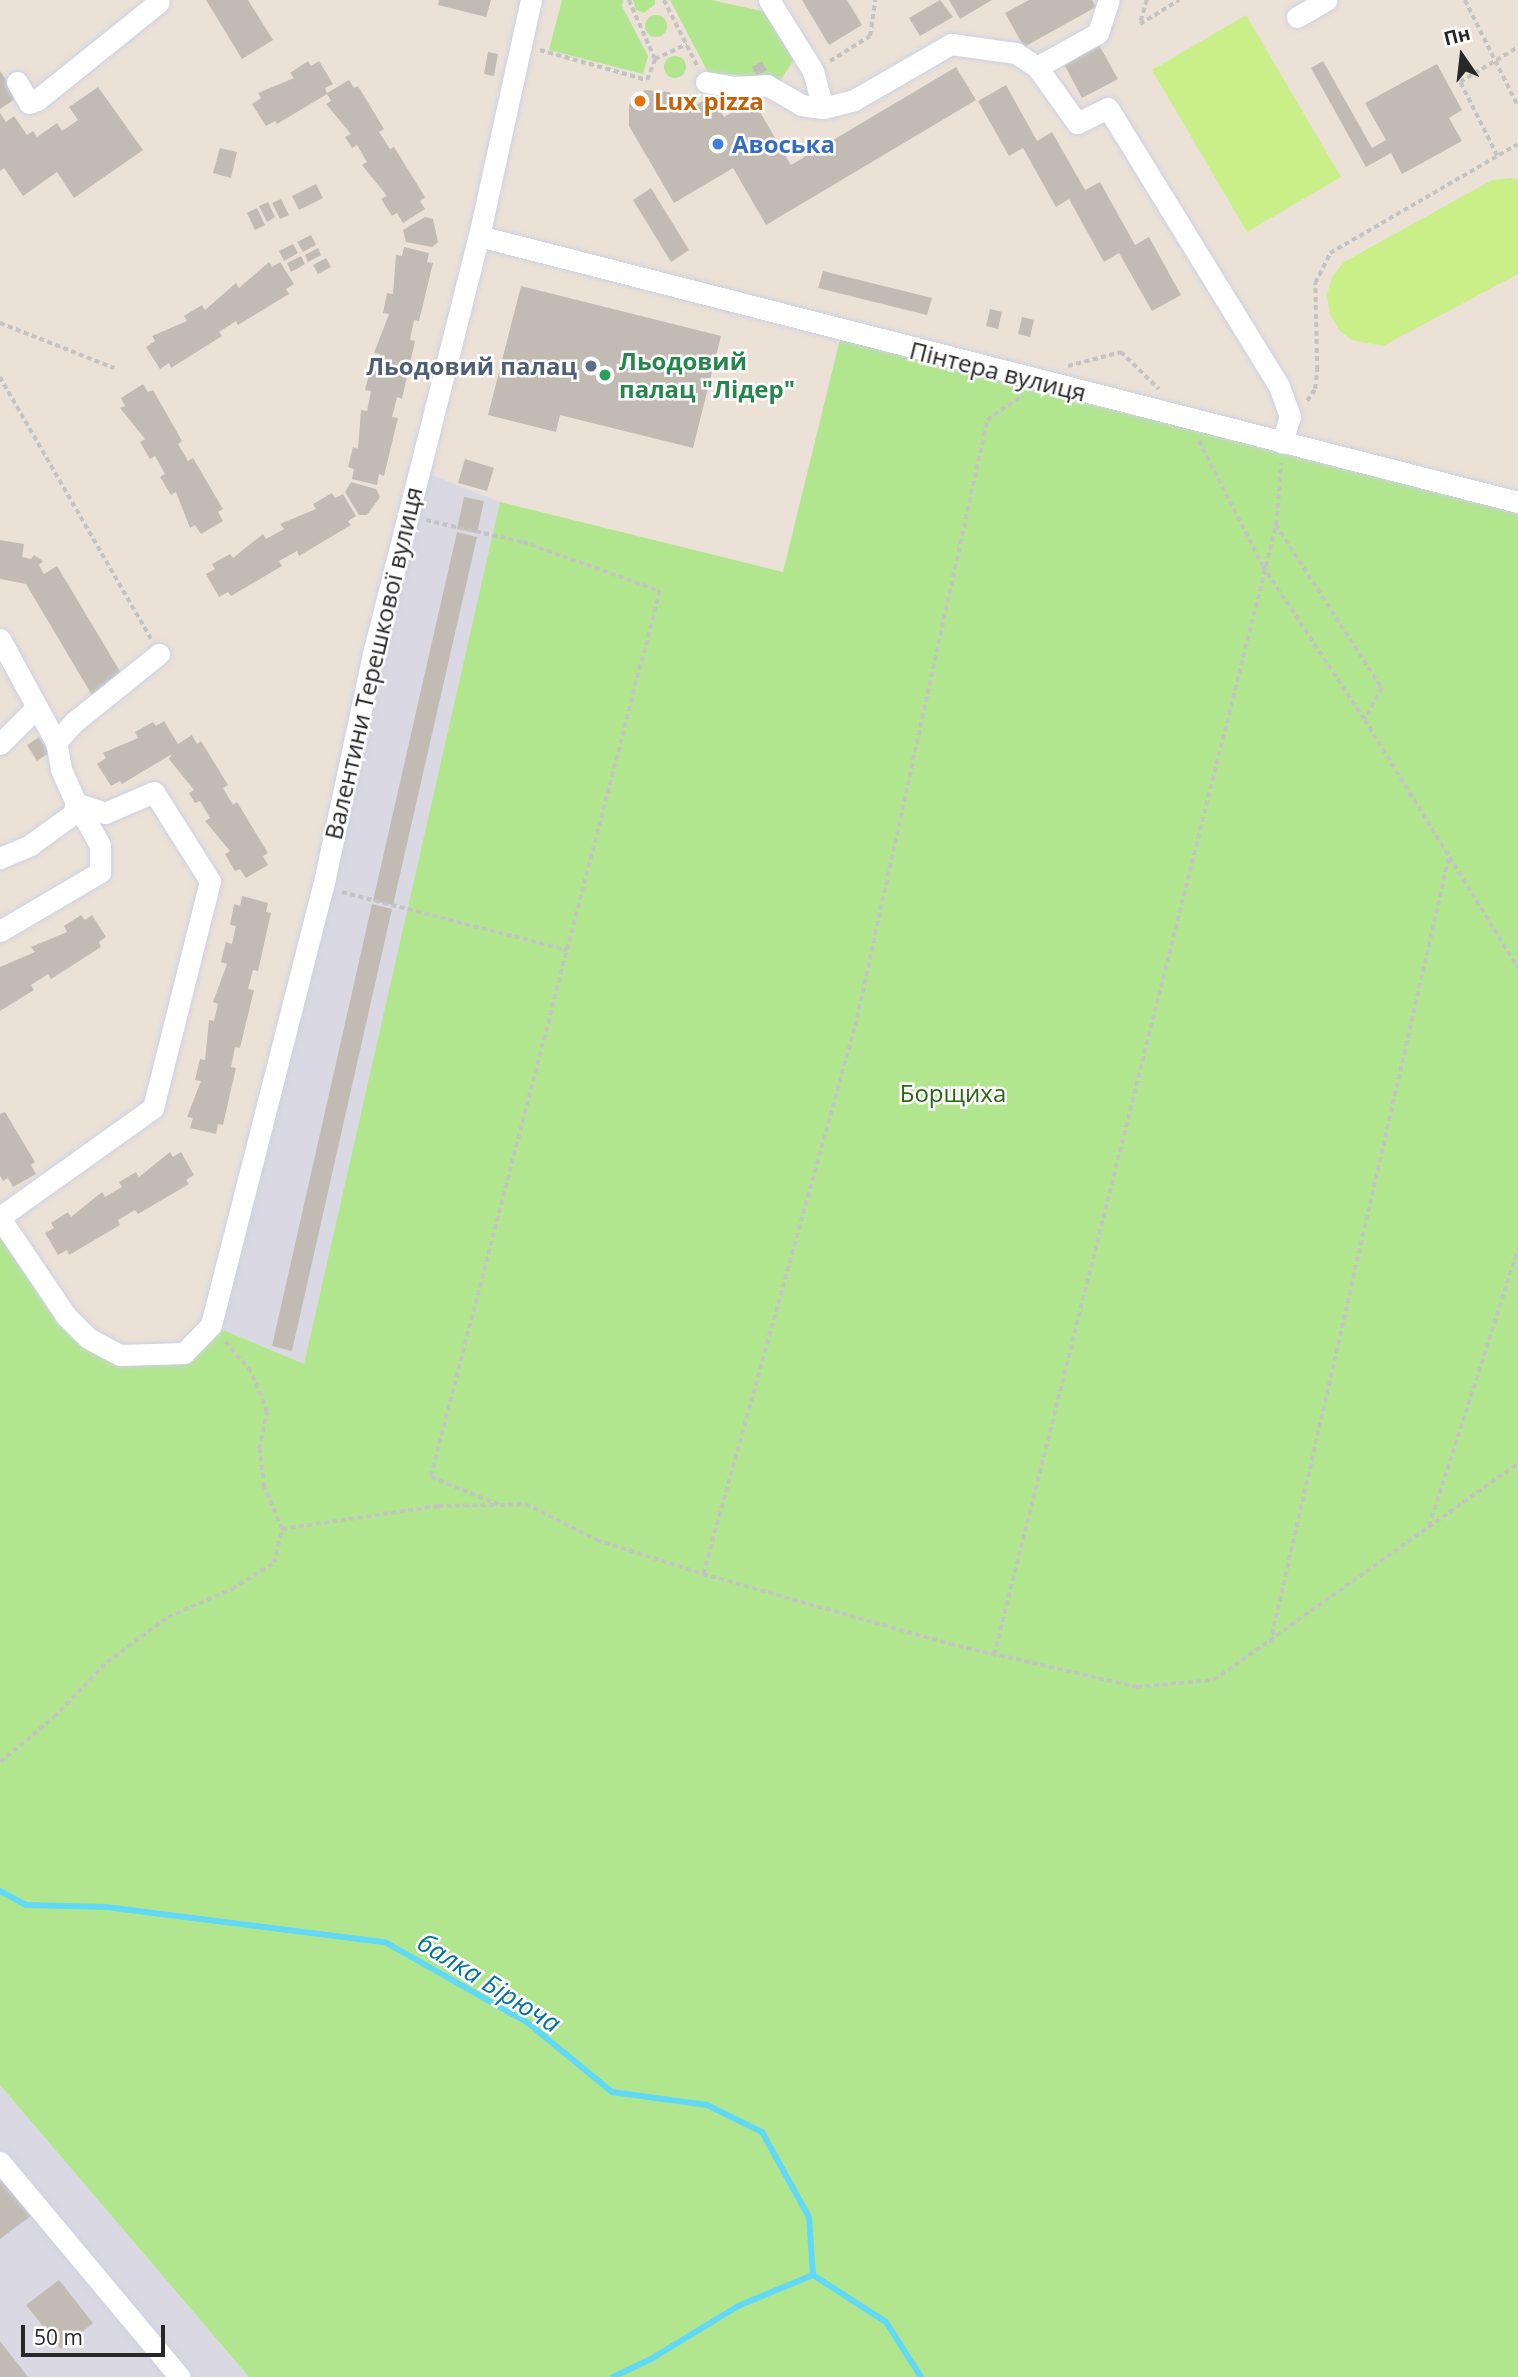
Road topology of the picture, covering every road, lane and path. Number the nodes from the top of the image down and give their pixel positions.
1 (531, 0) edge
2 (629, 0) edge
3 (664, 0) edge
4 (769, 0) edge
5 (875, 0) edge
6 (1109, 0) edge
7 (1147, 0) edge
8 (1179, 0) edge
9 (1326, 0) edge
10 (1465, 0) edge
11 (159, 2) dead end
12 (1297, 17) dead end
13 (687, 44) junction
14 (521, 45) junction
15 (1518, 47) edge
16 (655, 59) junction
17 (1495, 61) junction
18 (1037, 68) junction
19 (813, 72) junction
20 (17, 82) dead end
21 (706, 82) joint
22 (1518, 106) edge
23 (823, 108) junction
24 (1518, 144) edge
25 (1497, 156) junction
26 (479, 236) junction
27 (0, 323) edge
28 (114, 368) dead end
29 (0, 377) edge
30 (1042, 382) junction
31 (1166, 396) dead end
32 (1290, 416) junction
33 (1190, 420) junction
34 (1282, 443) junction
35 (1518, 502) edge
36 (406, 515) junction
37 (1276, 525) junction
38 (1263, 566) junction
39 (0, 639) edge
40 (159, 654) joint
41 (37, 707) junction
42 (1365, 720) junction
43 (56, 742) junction
44 (0, 744) edge
45 (76, 803) junction
46 (1449, 856) junction
47 (0, 858) edge
48 (323, 887) junction
49 (0, 931) edge
50 (567, 950) junction
51 (1518, 968) edge
52 (0, 1218) edge
53 (1518, 1249) edge
54 (211, 1325) junction
55 (1518, 1463) edge
56 (500, 1504) junction
57 (282, 1529) junction
58 (1428, 1529) junction
59 (703, 1574) junction
60 (1269, 1644) junction
61 (994, 1655) junction
62 (0, 1762) edge
63 (0, 2162) edge
64 (180, 2377) edge

1 - 14 street, Валентини Терешкової вулиця
2 - 16 path
3 - 13 path
4 - 19 street
5 - 19 path
6 - 18 street
7 - 8 path
9 - 12 street
10 - 17 path
11 - 20 street
13 - 16 path
13 - 21 path
14 - 16 path
14 - 26 street, Валентини Терешкової вулиця
15 - 17 path
17 - 22 path
17 - 25 path
18 - 23 street
18 - 32 street
19 - 23 street
21 - 23 street
24 - 25 path
25 - 32 path
26 - 30 street, Пінтера вулиця
26 - 36 street, Валентини Терешкової вулиця
27 - 28 path
29 - 40 path
30 - 31 path
30 - 33 street, Пінтера вулиця
30 - 59 path
32 - 34 street
33 - 34 street, Пінтера вулиця
33 - 38 path
34 - 35 street, Пінтера вулиця
34 - 37 path
36 - 48 street, Валентини Терешкової вулиця
36 - 50 path
37 - 38 path
37 - 42 path
38 - 42 path
38 - 61 path
39 - 41 street
40 - 43 street
41 - 43 street
41 - 44 street
42 - 46 path
43 - 45 street
45 - 47 street
45 - 49 street
45 - 52 street
46 - 51 path
46 - 60 path
48 - 50 path
48 - 54 street, Валентини Терешкової вулиця
50 - 56 path
52 - 54 street
53 - 58 path
54 - 57 path
55 - 58 path
56 - 57 path
56 - 59 path
57 - 62 path
58 - 60 path
59 - 61 path
60 - 61 path
63 - 64 street

